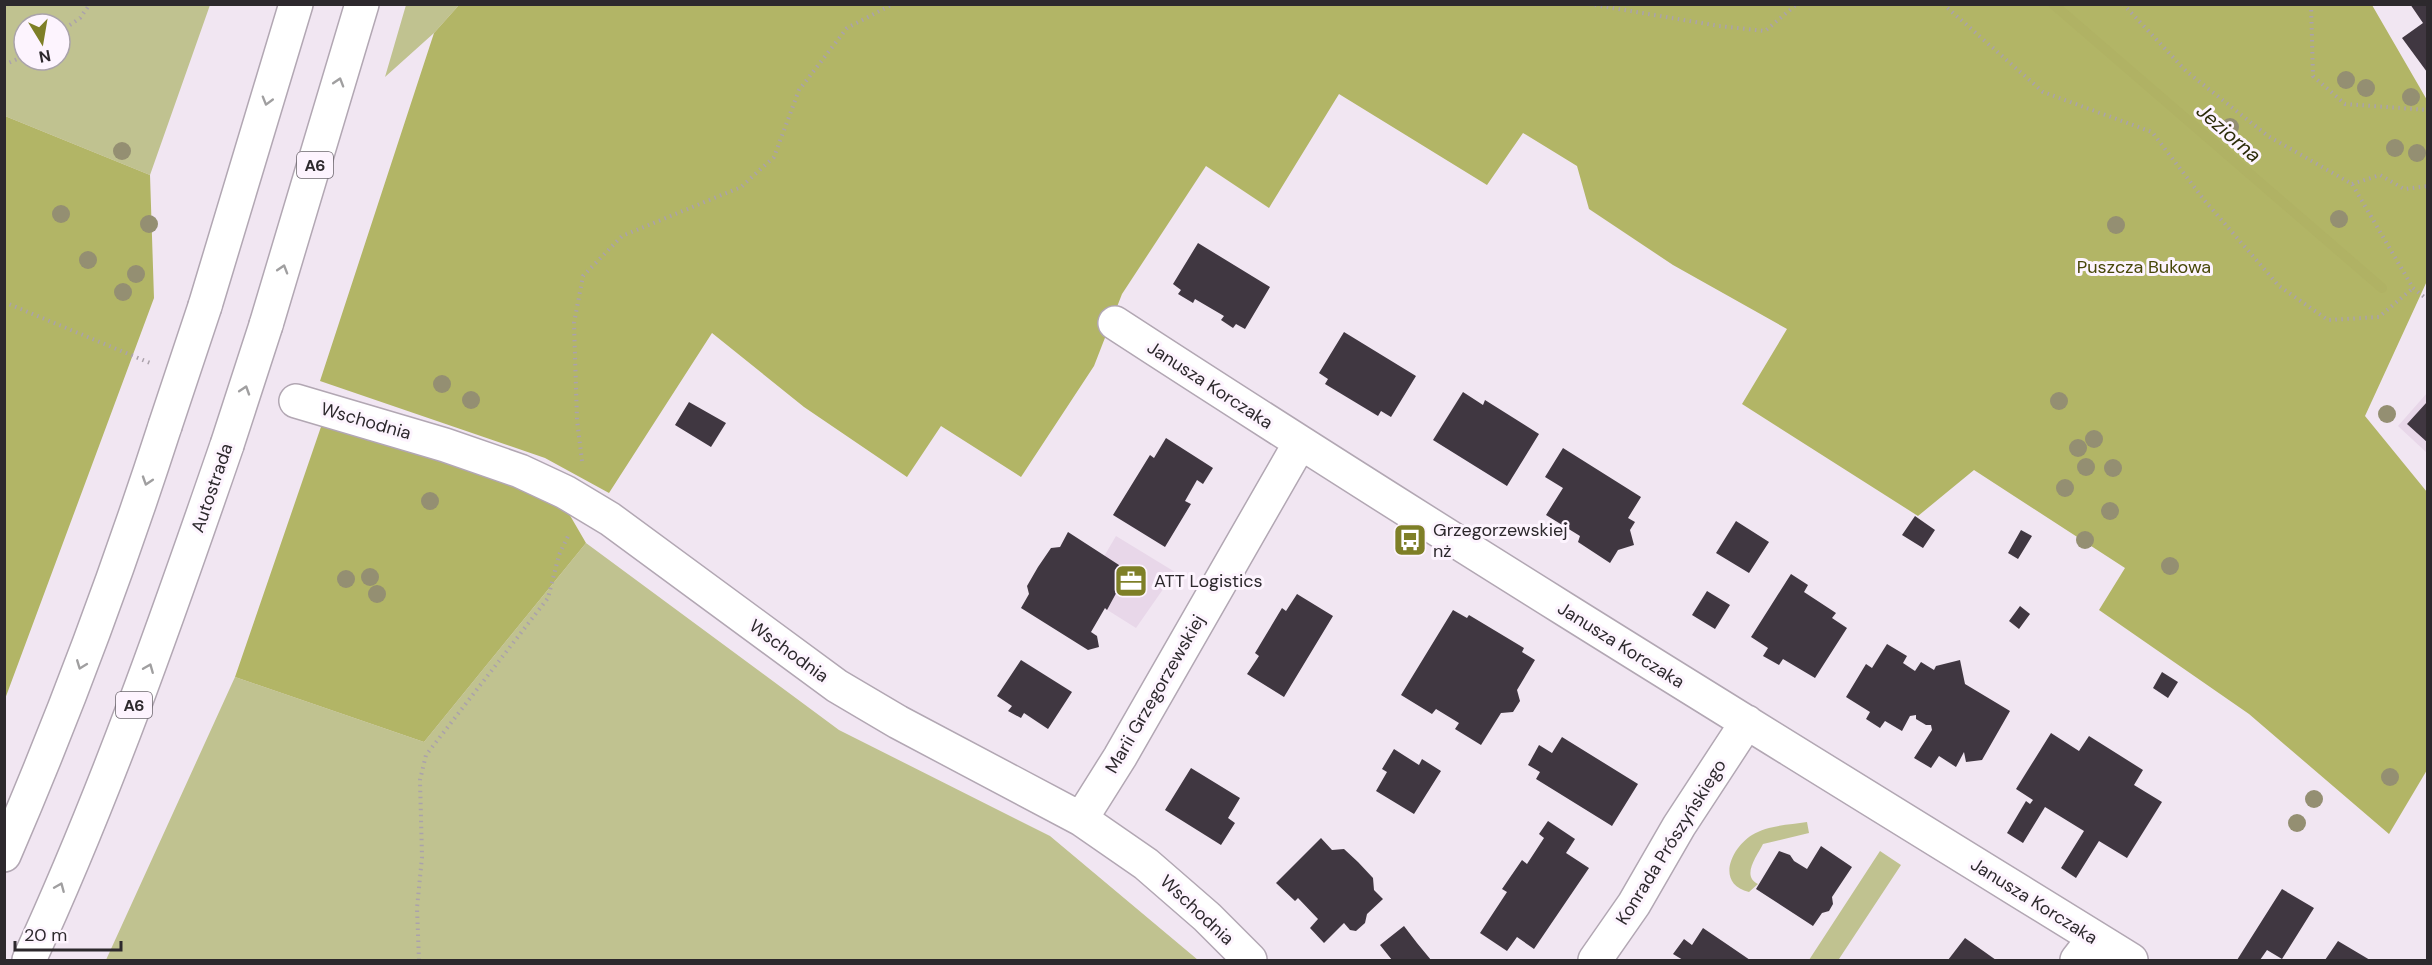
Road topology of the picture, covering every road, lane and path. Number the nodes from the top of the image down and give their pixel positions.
1 (90, 4) edge
2 (296, 4) edge
3 (362, 4) edge
4 (893, 4) edge
5 (1461, 4) edge
6 (1467, 4) edge
7 (1590, 4) edge
8 (1797, 4) edge
9 (1942, 4) edge
10 (2123, 4) edge
11 (2311, 4) edge
12 (72, 24) edge
13 (2427, 110) edge
14 (2352, 183) junction
15 (2427, 186) edge
16 (2414, 288) junction
17 (2427, 300) edge
18 (1115, 323) dead end
19 (296, 401) dead end
20 (1300, 443) junction
21 (582, 464) dead end
22 (571, 531) dead end
23 (1747, 723) junction
24 (1081, 819) junction
25 (4, 855) edge
26 (2086, 949) edge
27 (29, 960) edge
28 (419, 960) edge
29 (1250, 960) edge
30 (1595, 960) edge
31 (2131, 960) edge

1 - 12 path
2 -> 25 main road, bridge
27 -> 3 main road, Autostrada / A6, bridge
4 - 21 path
5 - 6 path
7 - 8 path
9 - 16 path
10 - 14 path
11 - 13 path
14 - 15 path
14 - 16 path
16 - 17 path
18 - 20 main road, Janusza Korczaka
19 - 24 main road, Wschodnia
20 - 23 main road, Janusza Korczaka
20 - 24 main road, Marii Grzegorzewskiej
22 - 28 path
23 - 26 main road, Janusza Korczaka
23 - 30 main road, Konrada Prószyńskiego
24 - 29 main road, Wschodnia
26 - 31 main road, Janusza Korczaka

